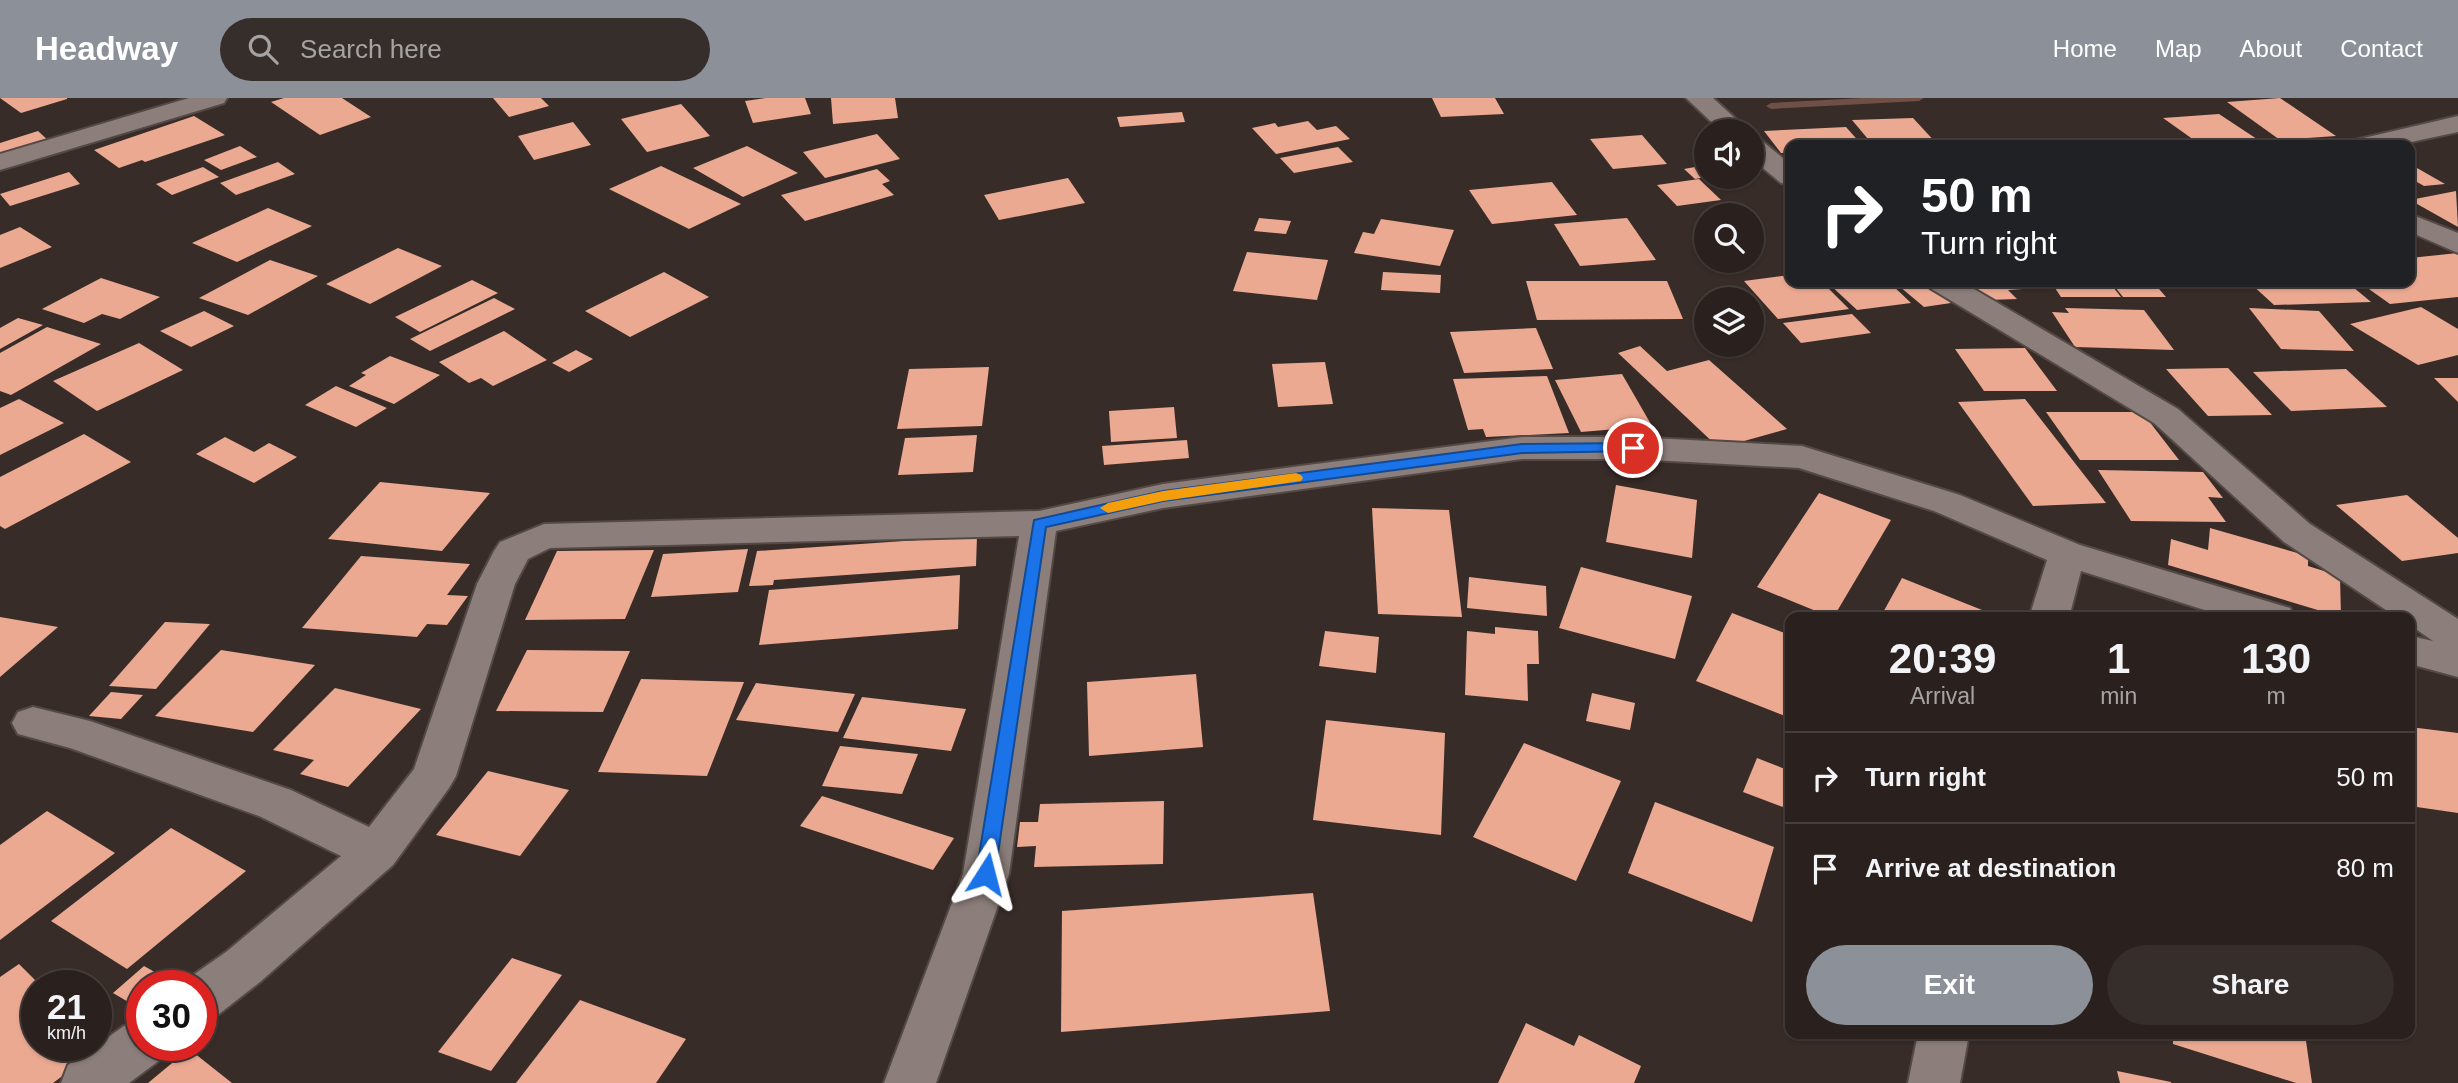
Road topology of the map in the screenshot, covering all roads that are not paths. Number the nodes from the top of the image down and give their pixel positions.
1 (215, 98) edge
2 (1698, 98) edge
3 (172, 104) edge
4 (1722, 119) edge
5 (2458, 124) edge
6 (2386, 140) edge
7 (1764, 154) edge
8 (0, 162) edge
9 (1785, 169) edge
10 (2415, 224) edge
11 (2458, 244) edge
12 (1949, 287) edge
13 (1039, 523) junction
14 (2067, 554) junction
15 (2051, 612) edge
16 (2256, 612) edge
17 (2458, 638) edge
18 (2415, 651) edge
19 (2458, 662) edge
20 (33, 723) dead end
21 (377, 852) junction
22 (217, 986) edge
23 (1943, 1039) edge
24 (126, 1055) edge
25 (87, 1083) edge
26 (910, 1083) edge
27 (1934, 1083) edge

1 - 3 street
2 - 4 street
3 - 8 street
5 - 6 street
7 - 9 street
10 - 11 street
12 - 17 street
13 - 14 street
13 - 21 street
13 - 26 street
14 - 15 street
14 - 16 street
18 - 19 street
20 - 21 street
21 - 22 street
23 - 27 street
24 - 25 street

